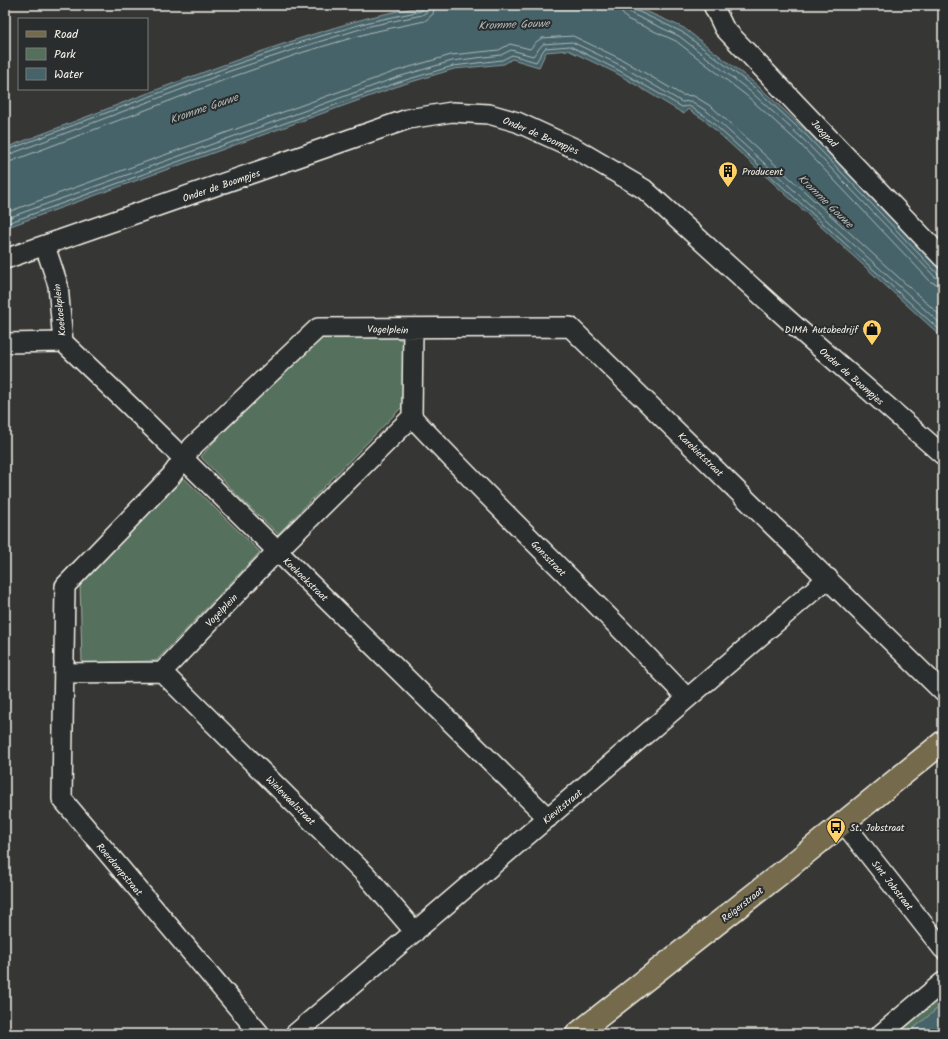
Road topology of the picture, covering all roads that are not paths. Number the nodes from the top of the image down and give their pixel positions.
1 (713, 5) edge
2 (45, 246) junction
3 (943, 258) edge
4 (5, 259) edge
5 (413, 329) junction
6 (63, 342) junction
7 (5, 343) edge
8 (412, 417) junction
9 (943, 455) edge
10 (184, 459) junction
11 (277, 551) junction
12 (828, 578) junction
13 (162, 672) junction
14 (64, 673) junction
15 (943, 692) edge
16 (687, 698) junction
17 (943, 742) edge
18 (548, 818) junction
19 (843, 822) junction
20 (415, 932) junction
21 (943, 949) edge
22 (943, 982) edge
23 (260, 1034) edge
24 (295, 1034) edge
25 (577, 1034) edge
26 (880, 1034) edge

1 - 3 street, Jaagpad
2 - 4 street, Onder de Boompjes
2 - 6 street, Koekoekplein
2 - 9 street, Onder de Boompjes
5 - 8 street, Vogelplein
5 - 10 street, Vogelplein
5 - 12 street, Karekietstraat
6 - 7 street, Koekoekplein
6 - 10 street, Koekoekstraat
8 - 11 street, Vogelplein
8 - 16 street, Gansstraat
10 - 11 street, Koekoekstraat
10 - 14 street, Vogelplein
11 - 13 street, Vogelplein
11 - 18 street, Koekoekstraat
12 - 15 street, Karekietstraat
12 - 16 street, Kievitstraat
13 - 14 street
13 - 20 street, Wielewaalstraat
14 - 23 street, Roerdompstraat
16 - 18 street, Kievitstraat
17 - 19 main road, Reigerstraat
18 - 20 street, Kievitstraat
19 - 21 street, Sint Jobstraat
19 - 25 main road, Reigerstraat
20 - 24 street, Kievitstraat
22 - 26 street

